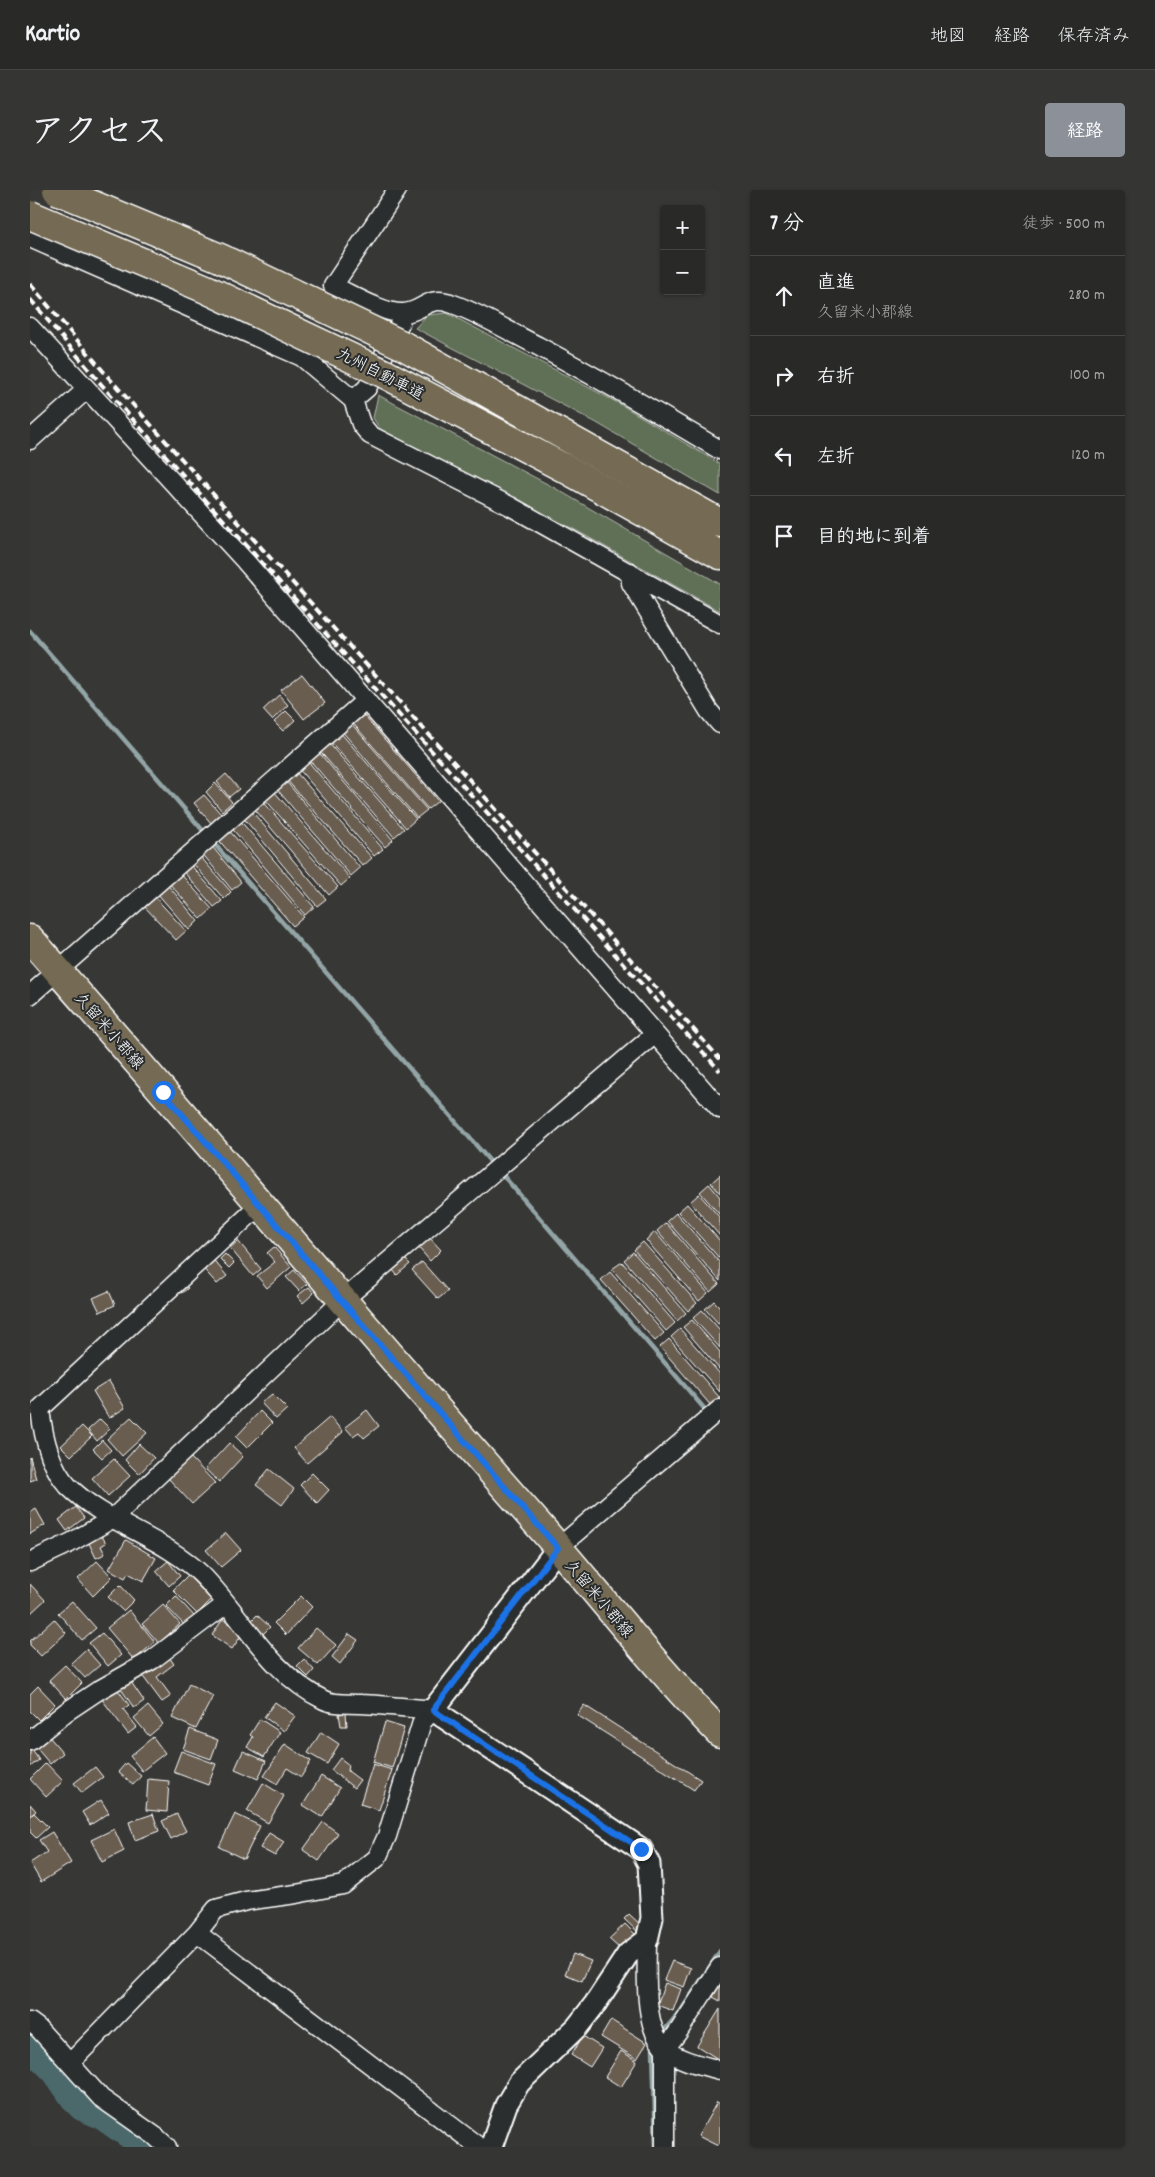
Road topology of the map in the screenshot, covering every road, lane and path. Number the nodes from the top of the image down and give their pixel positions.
1 (57, 190) edge
2 (397, 190) edge
3 (30, 215) edge
4 (30, 238) edge
5 (402, 314) junction
6 (30, 327) edge
7 (88, 389) junction
8 (353, 400) junction
9 (30, 440) edge
10 (720, 450) edge
11 (720, 523) edge
12 (720, 555) edge
13 (630, 572) junction
14 (720, 624) edge
15 (366, 700) junction
16 (720, 724) edge
17 (30, 939) edge
18 (58, 971) junction
19 (30, 995) edge
20 (655, 1034) junction
21 (720, 1109) edge
22 (260, 1205) junction
23 (342, 1301) junction
24 (714, 1414) edge
25 (112, 1519) junction
26 (558, 1548) junction
27 (30, 1562) edge
28 (226, 1604) junction
29 (433, 1710) junction
30 (720, 1734) edge
31 (30, 1742) edge
32 (197, 1933) junction
33 (647, 1940) junction
34 (720, 1968) edge
35 (30, 2022) edge
36 (665, 2049) junction
37 (70, 2063) junction
38 (720, 2070) edge
39 (168, 2147) edge
40 (479, 2147) edge
41 (491, 2147) edge
42 (664, 2147) edge

1 - 11 main road, 九州自動車道, bridge
2 - 5 street
3 - 12 main road, 九州自動車道, bridge
4 - 8 street
5 - 8 street
5 - 10 street
6 - 7 street
7 - 9 street
7 - 15 street
8 - 13 street
13 - 14 street
13 - 16 street
15 - 18 street
15 - 20 street
17 - 18 main road, 久留米小郡線
18 - 19 street
18 - 22 main road, 久留米小郡線
20 - 21 street
20 - 23 street
22 - 23 main road, 久留米小郡線
22 - 25 street
23 - 25 street
23 - 26 main road, 久留米小郡線
24 - 26 street
25 - 27 street
25 - 28 street
26 - 29 street
26 - 30 main road, 久留米小郡線
28 - 29 street
28 - 31 street
29 - 32 street
29 - 33 street
32 - 37 street
32 - 40 street
33 - 36 street
33 - 41 street
34 - 36 street
35 - 37 street
36 - 38 street
36 - 42 street
37 - 39 street

